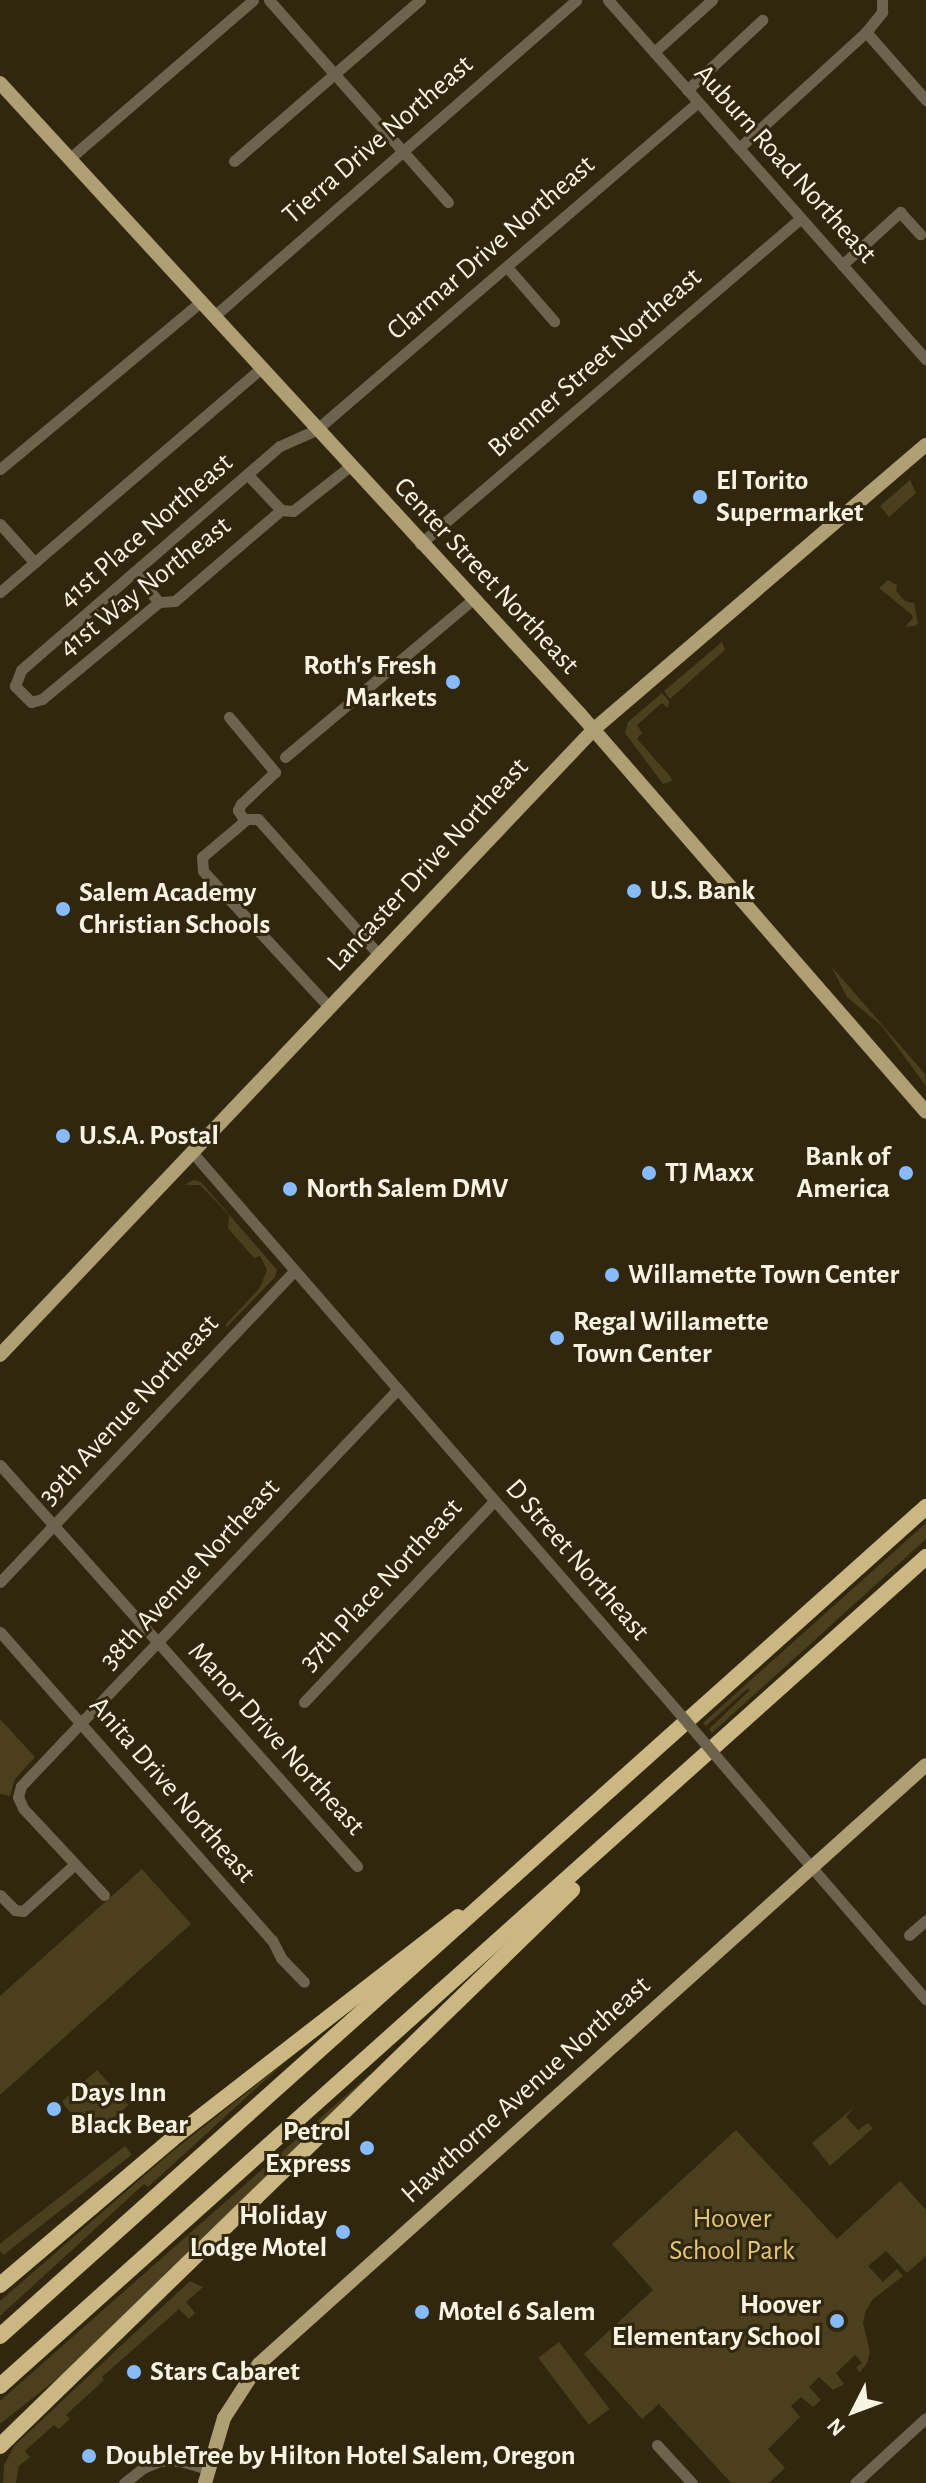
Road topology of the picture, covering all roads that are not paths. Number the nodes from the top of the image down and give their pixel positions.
1 (253, 0) edge
2 (269, 0) edge
3 (420, 0) edge
4 (576, 0) edge
5 (608, 0) edge
6 (712, 0) edge
7 (882, 0) edge
8 (762, 20) dead end
9 (866, 32) junction
10 (654, 52) junction
11 (335, 73) junction
12 (2, 90) edge
13 (687, 90) junction
14 (926, 100) edge
15 (698, 102) junction
16 (739, 148) junction
17 (402, 150) junction
18 (69, 159) junction
19 (234, 161) dead end
20 (448, 202) dead end
21 (801, 218) junction
22 (920, 234) dead end
23 (842, 265) junction
24 (507, 267) junction
25 (199, 303) junction
26 (213, 317) junction
27 (554, 321) dead end
28 (926, 360) edge
29 (260, 369) junction
30 (316, 430) junction
31 (926, 445) edge
32 (349, 467) junction
33 (0, 469) edge
34 (247, 474) junction
35 (281, 510) junction
36 (0, 524) edge
37 (420, 544) junction
38 (35, 563) junction
39 (136, 574) junction
40 (0, 592) edge
41 (473, 599) junction
42 (159, 602) junction
43 (15, 680) joint
44 (229, 717) dead end
45 (593, 730) junction
46 (285, 757) dead end
47 (248, 818) junction
48 (379, 955) junction
49 (329, 1007) junction
50 (926, 1112) edge
51 (192, 1152) junction
52 (294, 1271) junction
53 (0, 1355) edge
54 (397, 1390) junction
55 (0, 1465) edge
56 (494, 1501) junction
57 (926, 1507) edge
58 (54, 1525) junction
59 (926, 1557) edge
60 (0, 1582) edge
61 (0, 1632) edge
62 (156, 1643) junction
63 (304, 1702) dead end
64 (82, 1724) junction
65 (926, 1765) edge
66 (682, 1776) junction
67 (75, 1864) junction
68 (357, 1866) dead end
69 (812, 1868) junction
70 (503, 1888) junction
71 (0, 1895) edge
72 (104, 1895) dead end
73 (926, 1920) edge
74 (909, 1935) dead end
75 (304, 1982) dead end
76 (926, 2000) edge
77 (0, 2285) edge
78 (0, 2336) edge
79 (63, 2384) junction
80 (0, 2386) edge
81 (926, 2419) edge
82 (0, 2429) edge
83 (657, 2445) dead end
84 (0, 2446) edge
85 (206, 2476) edge
86 (124, 2483) edge
87 (692, 2483) edge
88 (855, 2483) edge

1 - 18 street
2 - 11 street
3 - 11 street
4 - 17 street, Tierra Drive Northeast
5 - 10 street, Auburn Road Northeast
6 - 10 street
7 - 9 street
8 - 13 street
9 - 14 street
9 - 16 street
10 - 13 street, Auburn Road Northeast
11 - 17 street
11 - 19 street
12 - 18 main road, Center Street Northeast
13 - 15 street, Auburn Road Northeast
15 - 16 street, Auburn Road Northeast
15 - 24 street, Clarmar Drive Northeast
16 - 21 street, Auburn Road Northeast
17 - 20 street
17 - 26 street, Tierra Drive Northeast
18 - 25 main road, Center Street Northeast
21 - 23 street, Auburn Road Northeast
21 - 37 street, Brenner Street Northeast
22 - 23 street
23 - 28 street, Auburn Road Northeast
24 - 27 street
24 - 30 street, Clarmar Drive Northeast
25 - 26 main road, Center Street Northeast
25 - 33 street
26 - 29 main road, Center Street Northeast
29 - 30 main road, Center Street Northeast
29 - 38 street
30 - 32 main road, Center Street Northeast
30 - 34 street, 41st Place Northeast
31 - 45 main road, Lancaster Drive Northeast
32 - 35 street, 41st Way Northeast
32 - 37 main road, Center Street Northeast
34 - 35 street
34 - 39 street, 41st Place Northeast
35 - 42 street, 41st Way Northeast
36 - 38 street
37 - 41 main road, Center Street Northeast
38 - 40 street
39 - 42 street
39 - 43 street, 41st Place Northeast
41 - 45 main road, Center Street Northeast
41 - 46 street
42 - 43 street, 41st Way Northeast
44 - 47 street
45 - 48 main road, Lancaster Drive Northeast
45 - 50 main road, Center Street Northeast
47 - 48 street
47 - 49 street
48 - 49 main road, Lancaster Drive Northeast
49 - 51 main road, Lancaster Drive Northeast
51 - 52 street, D Street Northeast
51 - 53 main road, Lancaster Drive Northeast
52 - 54 street, D Street Northeast
52 - 58 street, 39th Avenue Northeast
54 - 56 street, D Street Northeast
54 - 62 street, 38th Avenue Northeast
55 - 58 street, Manor Drive Northeast
56 - 63 street, 37th Place Northeast
56 - 69 street, D Street Northeast, bridge
57 - 70 highway
58 - 60 street, 39th Avenue Northeast
58 - 62 street, Manor Drive Northeast
59 - 66 highway
61 - 64 street, Anita Drive Northeast
62 - 64 street, 38th Avenue Northeast
62 - 68 street, Manor Drive Northeast
64 - 67 street, 38th Avenue Northeast
64 - 75 street, Anita Drive Northeast
65 - 69 main road, Hawthorne Avenue Northeast
66 - 79 highway
66 - 80 highway
67 - 71 street
67 - 72 street
69 - 76 street, D Street Northeast
69 - 85 main road, Hawthorne Avenue Northeast
70 - 77 highway
70 - 78 highway
73 - 74 street
79 - 82 highway
79 - 84 highway
81 - 88 street
83 - 87 street
85 - 86 street

